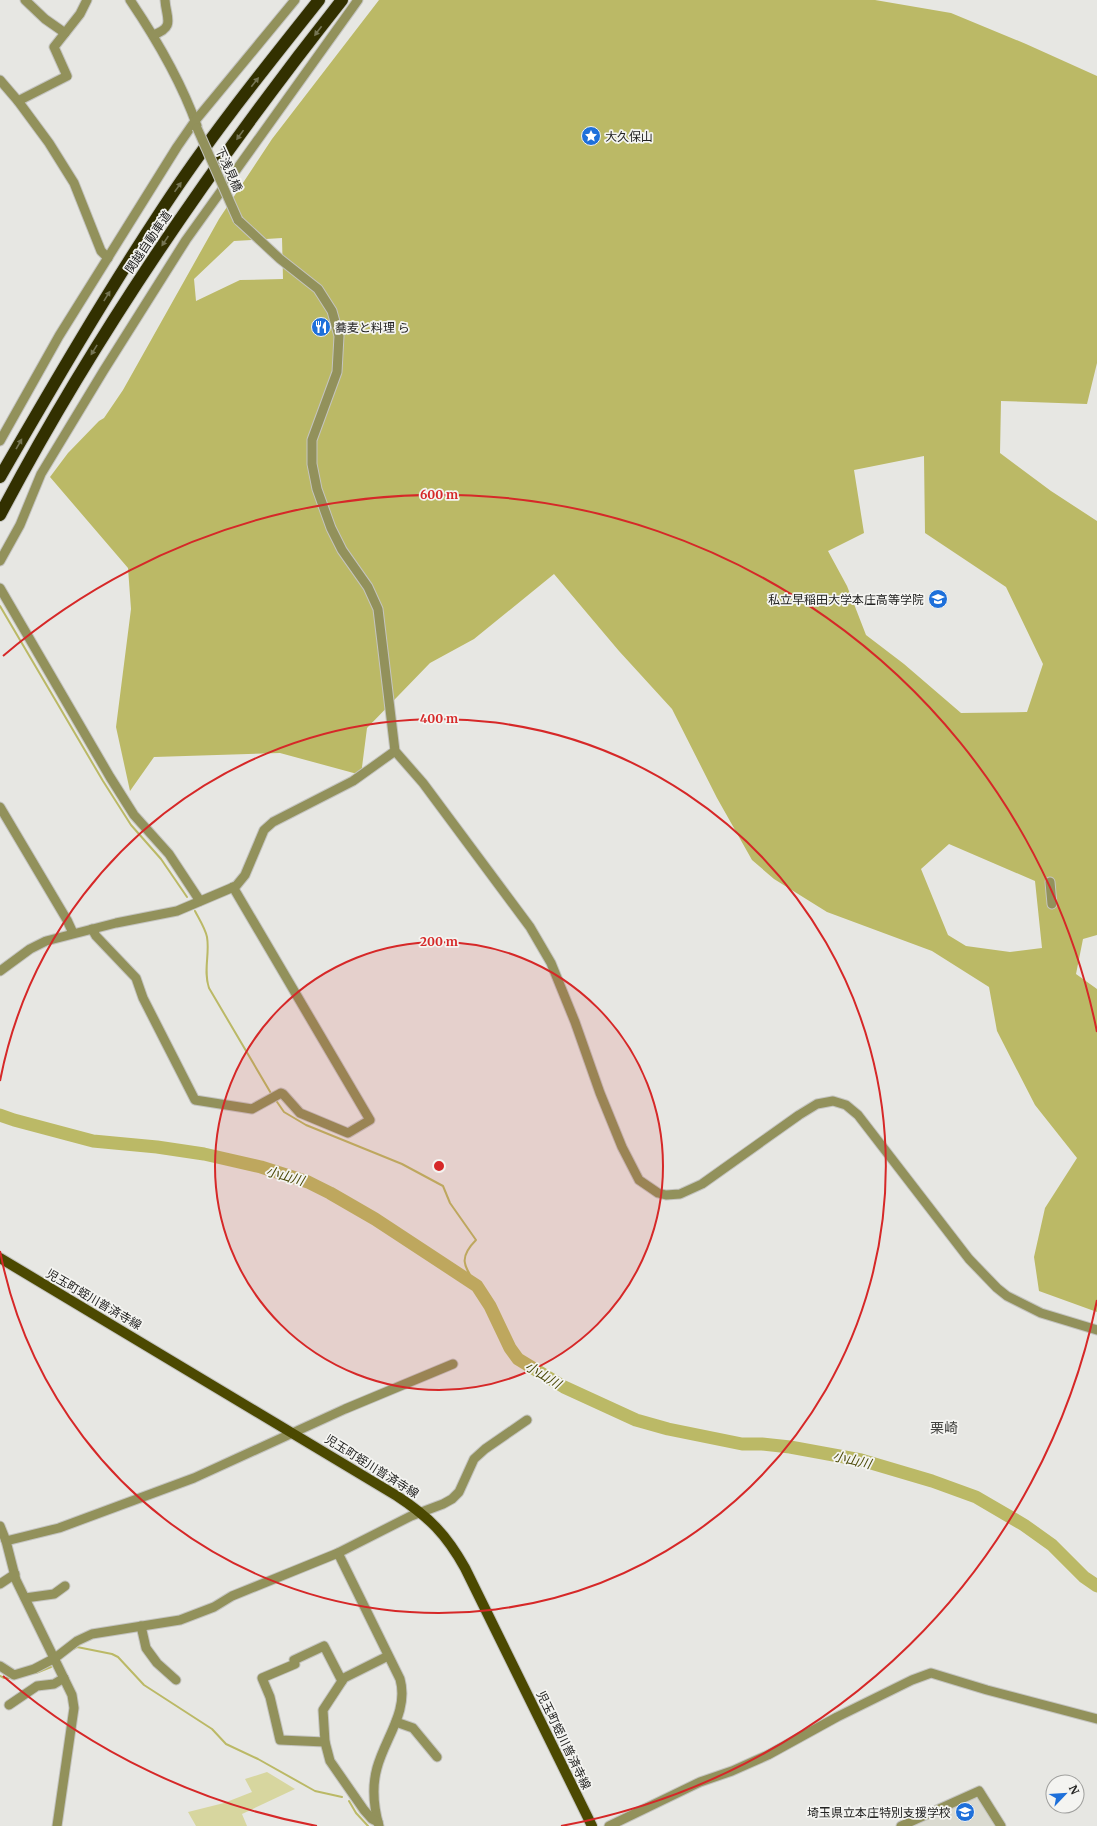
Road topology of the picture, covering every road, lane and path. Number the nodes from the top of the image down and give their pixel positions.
1 (25, 0) edge
2 (87, 0) edge
3 (130, 0) edge
4 (165, 0) edge
5 (295, 0) edge
6 (318, 0) edge
7 (342, 0) edge
8 (358, 0) edge
9 (65, 33) junction
10 (154, 35) junction
11 (0, 80) edge
12 (18, 101) junction
13 (196, 124) junction
14 (108, 258) junction
15 (0, 441) edge
16 (0, 478) edge
17 (0, 515) edge
18 (0, 561) edge
19 (0, 588) edge
20 (395, 751) junction
21 (0, 807) edge
22 (1050, 882) dead end
23 (233, 887) junction
24 (200, 901) junction
25 (1052, 904) dead end
26 (92, 929) junction
27 (73, 933) junction
28 (0, 971) edge
29 (0, 1258) edge
30 (1097, 1330) edge
31 (453, 1364) dead end
32 (527, 1420) dead end
33 (294, 1433) junction
34 (421, 1512) junction
35 (0, 1526) edge
36 (6, 1541) junction
37 (338, 1553) junction
38 (15, 1574) junction
39 (0, 1584) edge
40 (65, 1586) dead end
41 (25, 1598) junction
42 (141, 1626) junction
43 (388, 1656) junction
44 (54, 1658) junction
45 (0, 1666) edge
46 (64, 1678) junction
47 (176, 1680) dead end
48 (342, 1681) junction
49 (9, 1705) dead end
50 (1097, 1719) edge
51 (396, 1722) junction
52 (325, 1742) junction
53 (437, 1756) dead end
54 (379, 1824) edge
55 (57, 1826) edge
56 (592, 1826) edge
57 (609, 1826) edge
58 (900, 1826) edge
59 (1001, 1826) edge

1 - 9 street
2 - 9 street
3 - 10 street, 下浅見橋
4 - 10 street
5 - 13 street
16 -> 6 highway, 関越自動車道
7 -> 17 highway, 関越自動車道
8 - 18 street
9 - 12 street
10 - 13 street, 下浅見橋
11 - 12 street
12 - 14 street
13 - 14 street
13 - 20 street, 下浅見橋, bridge
14 - 15 street
19 - 24 street
20 - 23 street
20 - 30 street
21 - 27 street
22 - 25 street
23 - 24 street
23 - 26 street
24 - 26 street
26 - 27 street
27 - 28 street
29 - 33 main road, 児玉町蛭川普済寺線
31 - 33 street
32 - 34 street
33 - 34 main road, 児玉町蛭川普済寺線
33 - 36 street
34 - 37 street
34 - 56 main road, 児玉町蛭川普済寺線
35 - 36 street
36 - 38 street
37 - 42 street
37 - 43 street
38 - 39 street
38 - 41 street
40 - 41 street
41 - 44 street
42 - 44 street
42 - 47 street
43 - 48 street
43 - 51 street
44 - 45 street
44 - 46 street
46 - 49 street
46 - 55 street
48 - 52 street
48 - 52 street
50 - 57 street
51 - 53 street
51 - 54 street
52 - 54 street
58 - 59 street

